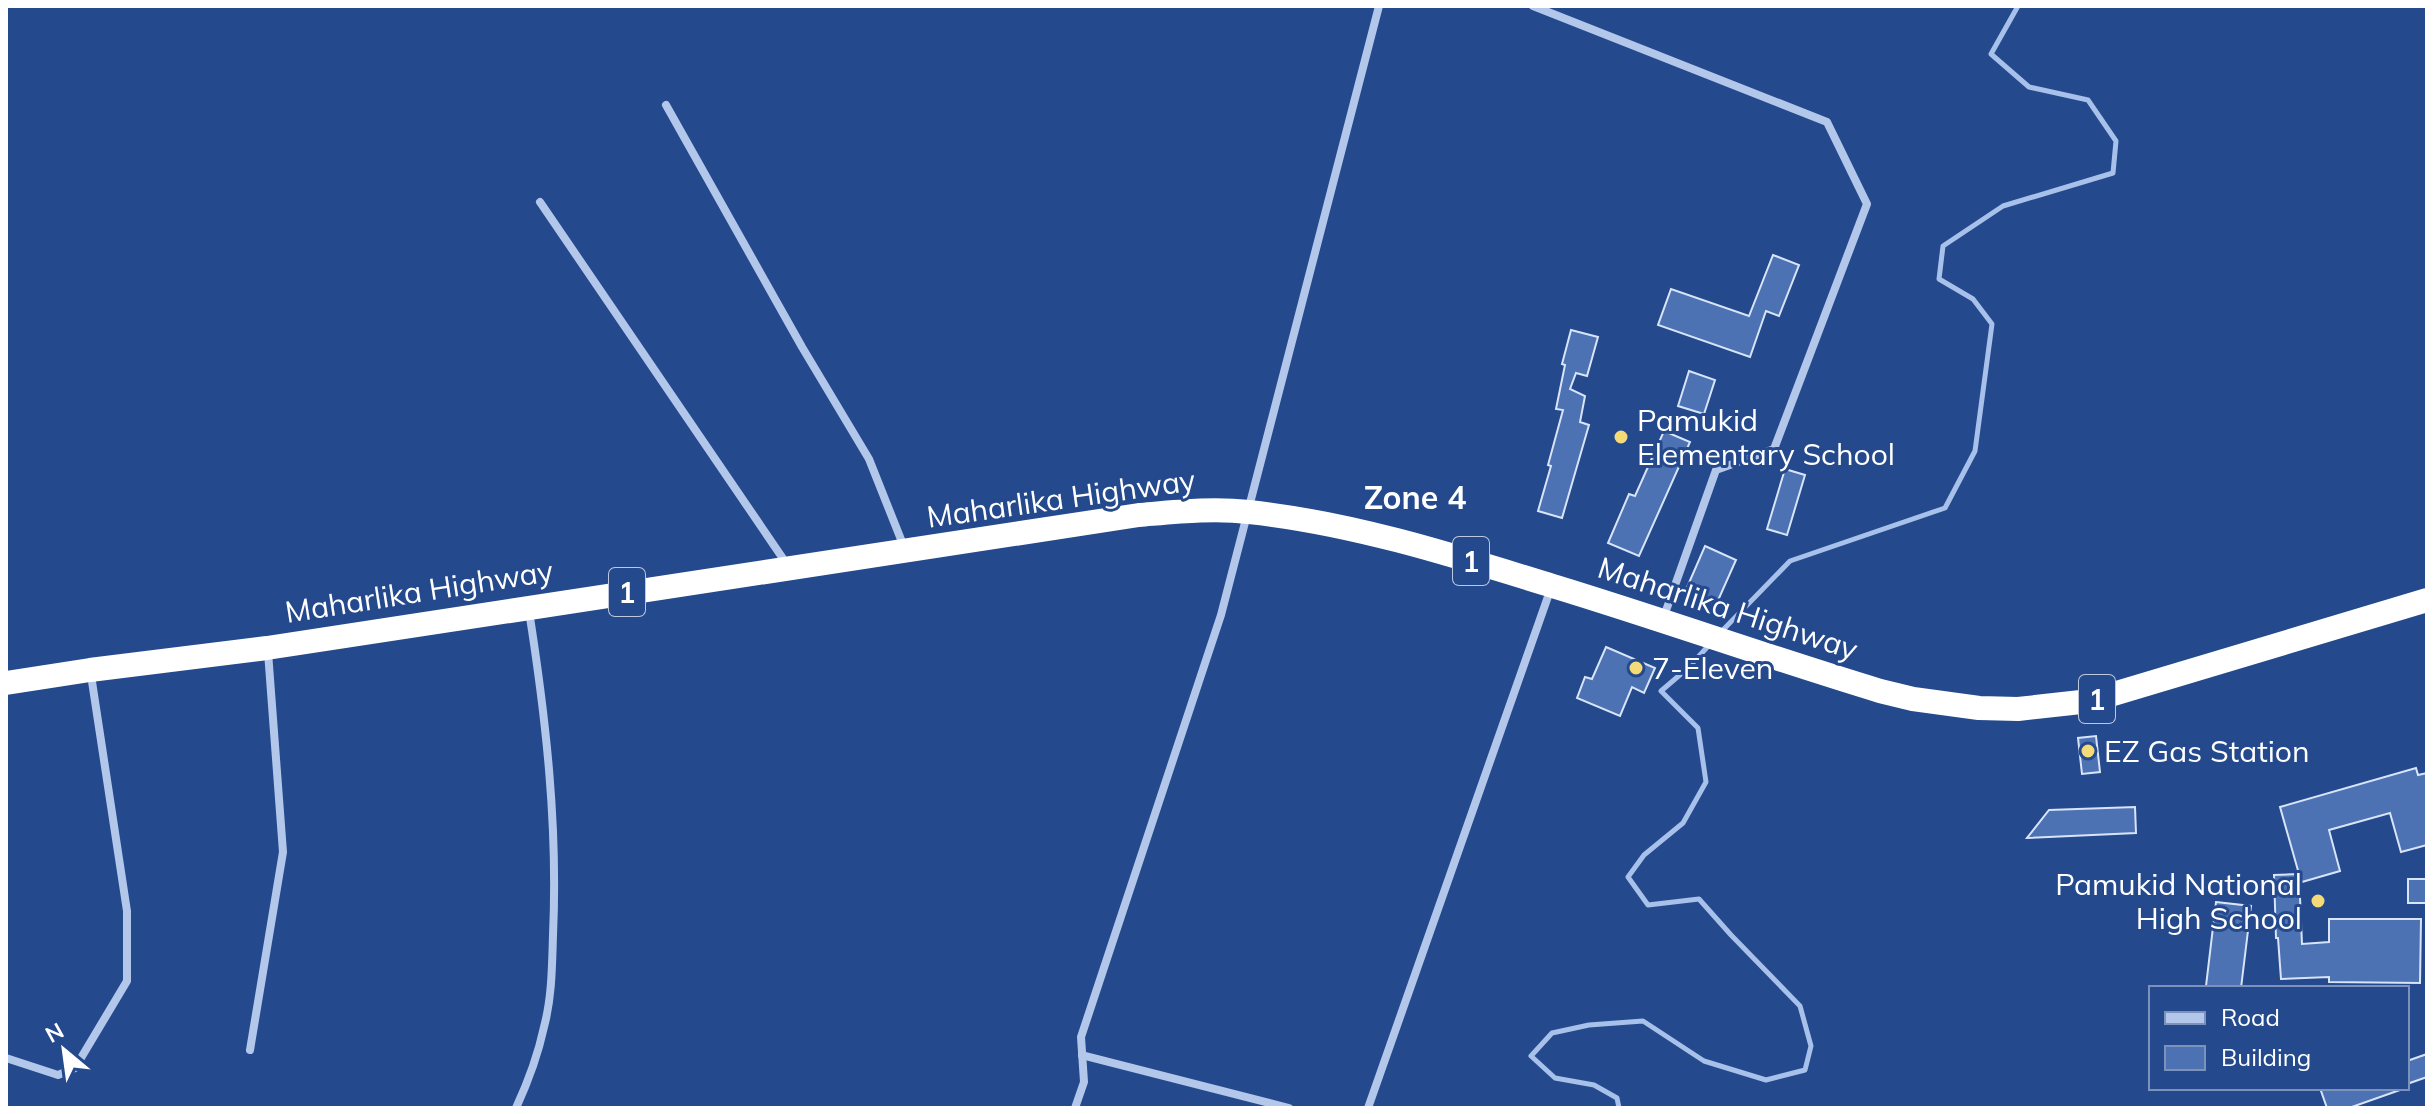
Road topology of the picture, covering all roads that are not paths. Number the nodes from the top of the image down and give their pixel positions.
1 (1379, 6) edge
2 (1533, 6) edge
3 (666, 105) dead end
4 (540, 202) dead end
5 (1248, 512) junction
6 (906, 551) junction
7 (788, 567) junction
8 (1552, 586) junction
9 (2427, 600) edge
10 (528, 606) junction
11 (1663, 620) junction
12 (267, 648) junction
13 (90, 670) junction
14 (6, 683) edge
15 (250, 1050) dead end
16 (1082, 1055) junction
17 (6, 1058) edge
18 (516, 1108) edge
19 (1075, 1108) edge
20 (1289, 1108) edge
21 (1368, 1108) edge

1 - 5 street
2 - 11 street
3 - 6 street
4 - 7 street
5 - 6 highway, Maharlika Highway / 1
5 - 8 highway, Maharlika Highway / 1
5 - 16 street
6 - 7 highway, Maharlika Highway / 1
7 - 10 highway, Maharlika Highway / 1
8 - 11 highway, Maharlika Highway / 1
8 - 21 street
9 - 11 highway, Maharlika Highway / 1
10 - 12 highway, Maharlika Highway / 1
10 - 18 street
12 - 13 highway, Maharlika Highway / 1
12 - 15 street
13 - 14 highway, Maharlika Highway / 1
13 - 17 street
16 - 19 street
16 - 20 street

